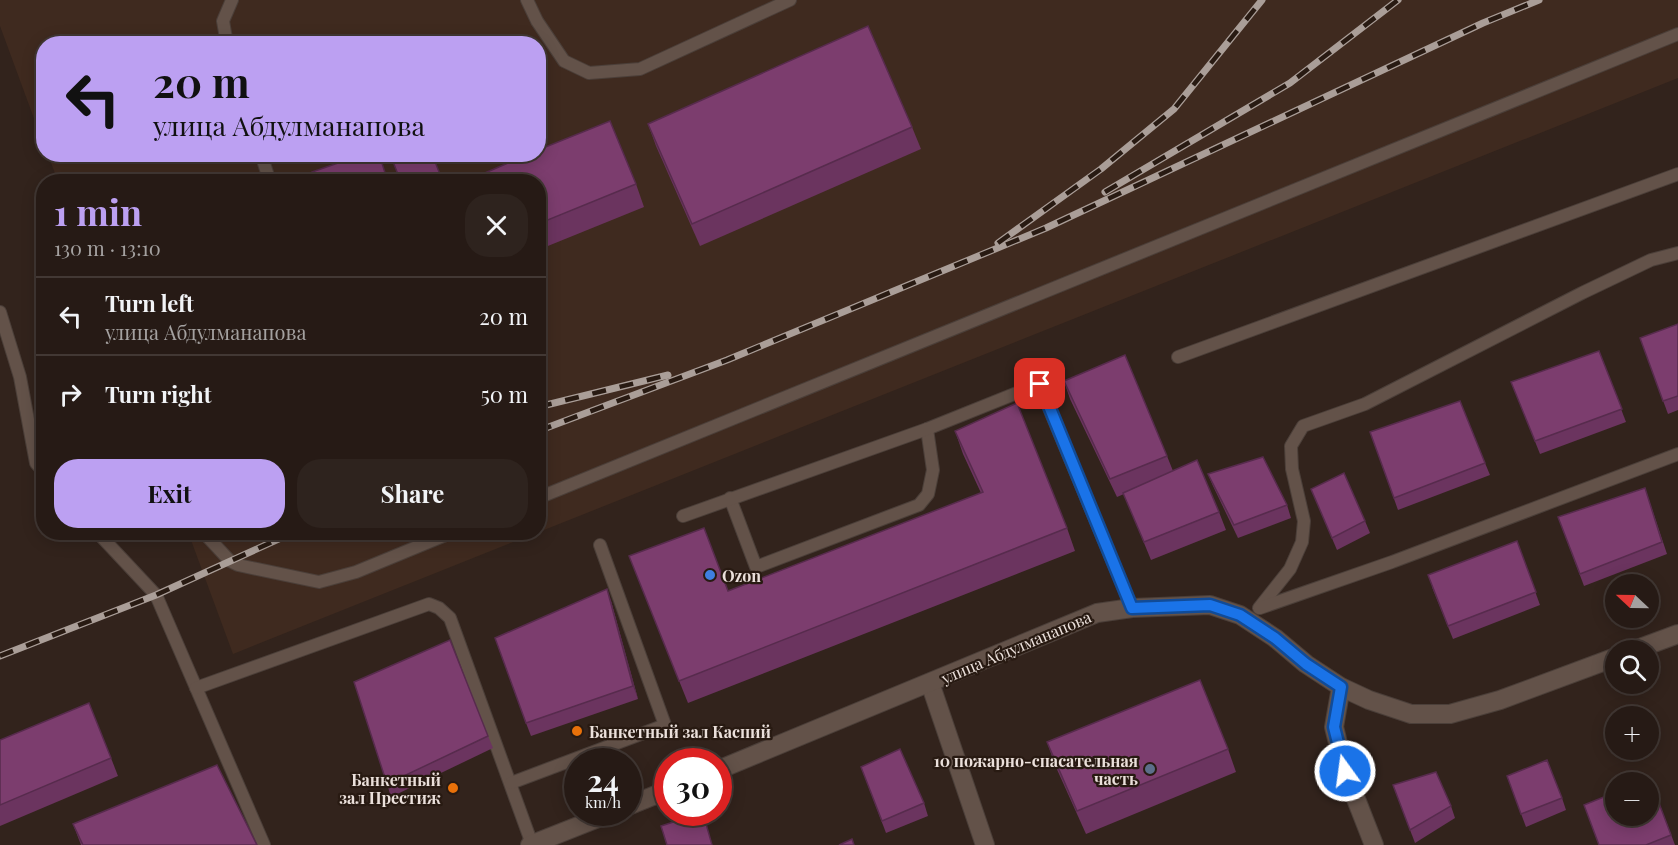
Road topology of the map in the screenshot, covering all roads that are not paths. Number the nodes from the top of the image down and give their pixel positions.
1 (232, 0) edge
2 (527, 0) edge
3 (790, 0) edge
4 (1678, 34) edge
5 (226, 36) edge
6 (1678, 174) edge
7 (1678, 253) edge
8 (0, 312) edge
9 (1178, 357) dead end
10 (927, 429) junction
11 (1678, 453) edge
12 (36, 462) edge
13 (546, 495) edge
14 (730, 498) junction
15 (683, 516) dead end
16 (104, 540) edge
17 (210, 540) edge
18 (434, 540) edge
19 (600, 545) dead end
20 (1132, 608) junction
21 (1259, 608) junction
22 (1240, 615) junction
23 (1678, 634) edge
24 (1659, 641) edge
25 (1605, 661) edge
26 (930, 683) junction
27 (1341, 687) junction
28 (196, 688) junction
29 (732, 764) edge
30 (511, 783) junction
31 (578, 826) edge
32 (264, 845) edge
33 (531, 845) edge
34 (985, 845) edge
35 (1374, 845) edge

1 - 5 lane
2 - 3 lane
4 - 13 lane
6 - 9 lane
7 - 21 lane
8 - 12 lane
10 - 14 lane
10 - 14 lane
10 - 20 lane
11 - 21 lane
14 - 15 lane
16 - 28 lane
17 - 18 lane
19 - 30 lane
20 - 22 street, улица Абдулманапова
20 - 26 street, улица Абдулманапова
21 - 22 lane
22 - 27 street, улица Абдулманапова
23 - 24 street
25 - 27 street, улица Абдулманапова
26 - 29 street, улица Абдулманапова
26 - 34 street
27 - 35 street
28 - 30 lane
28 - 32 lane
30 - 33 lane
31 - 33 street

